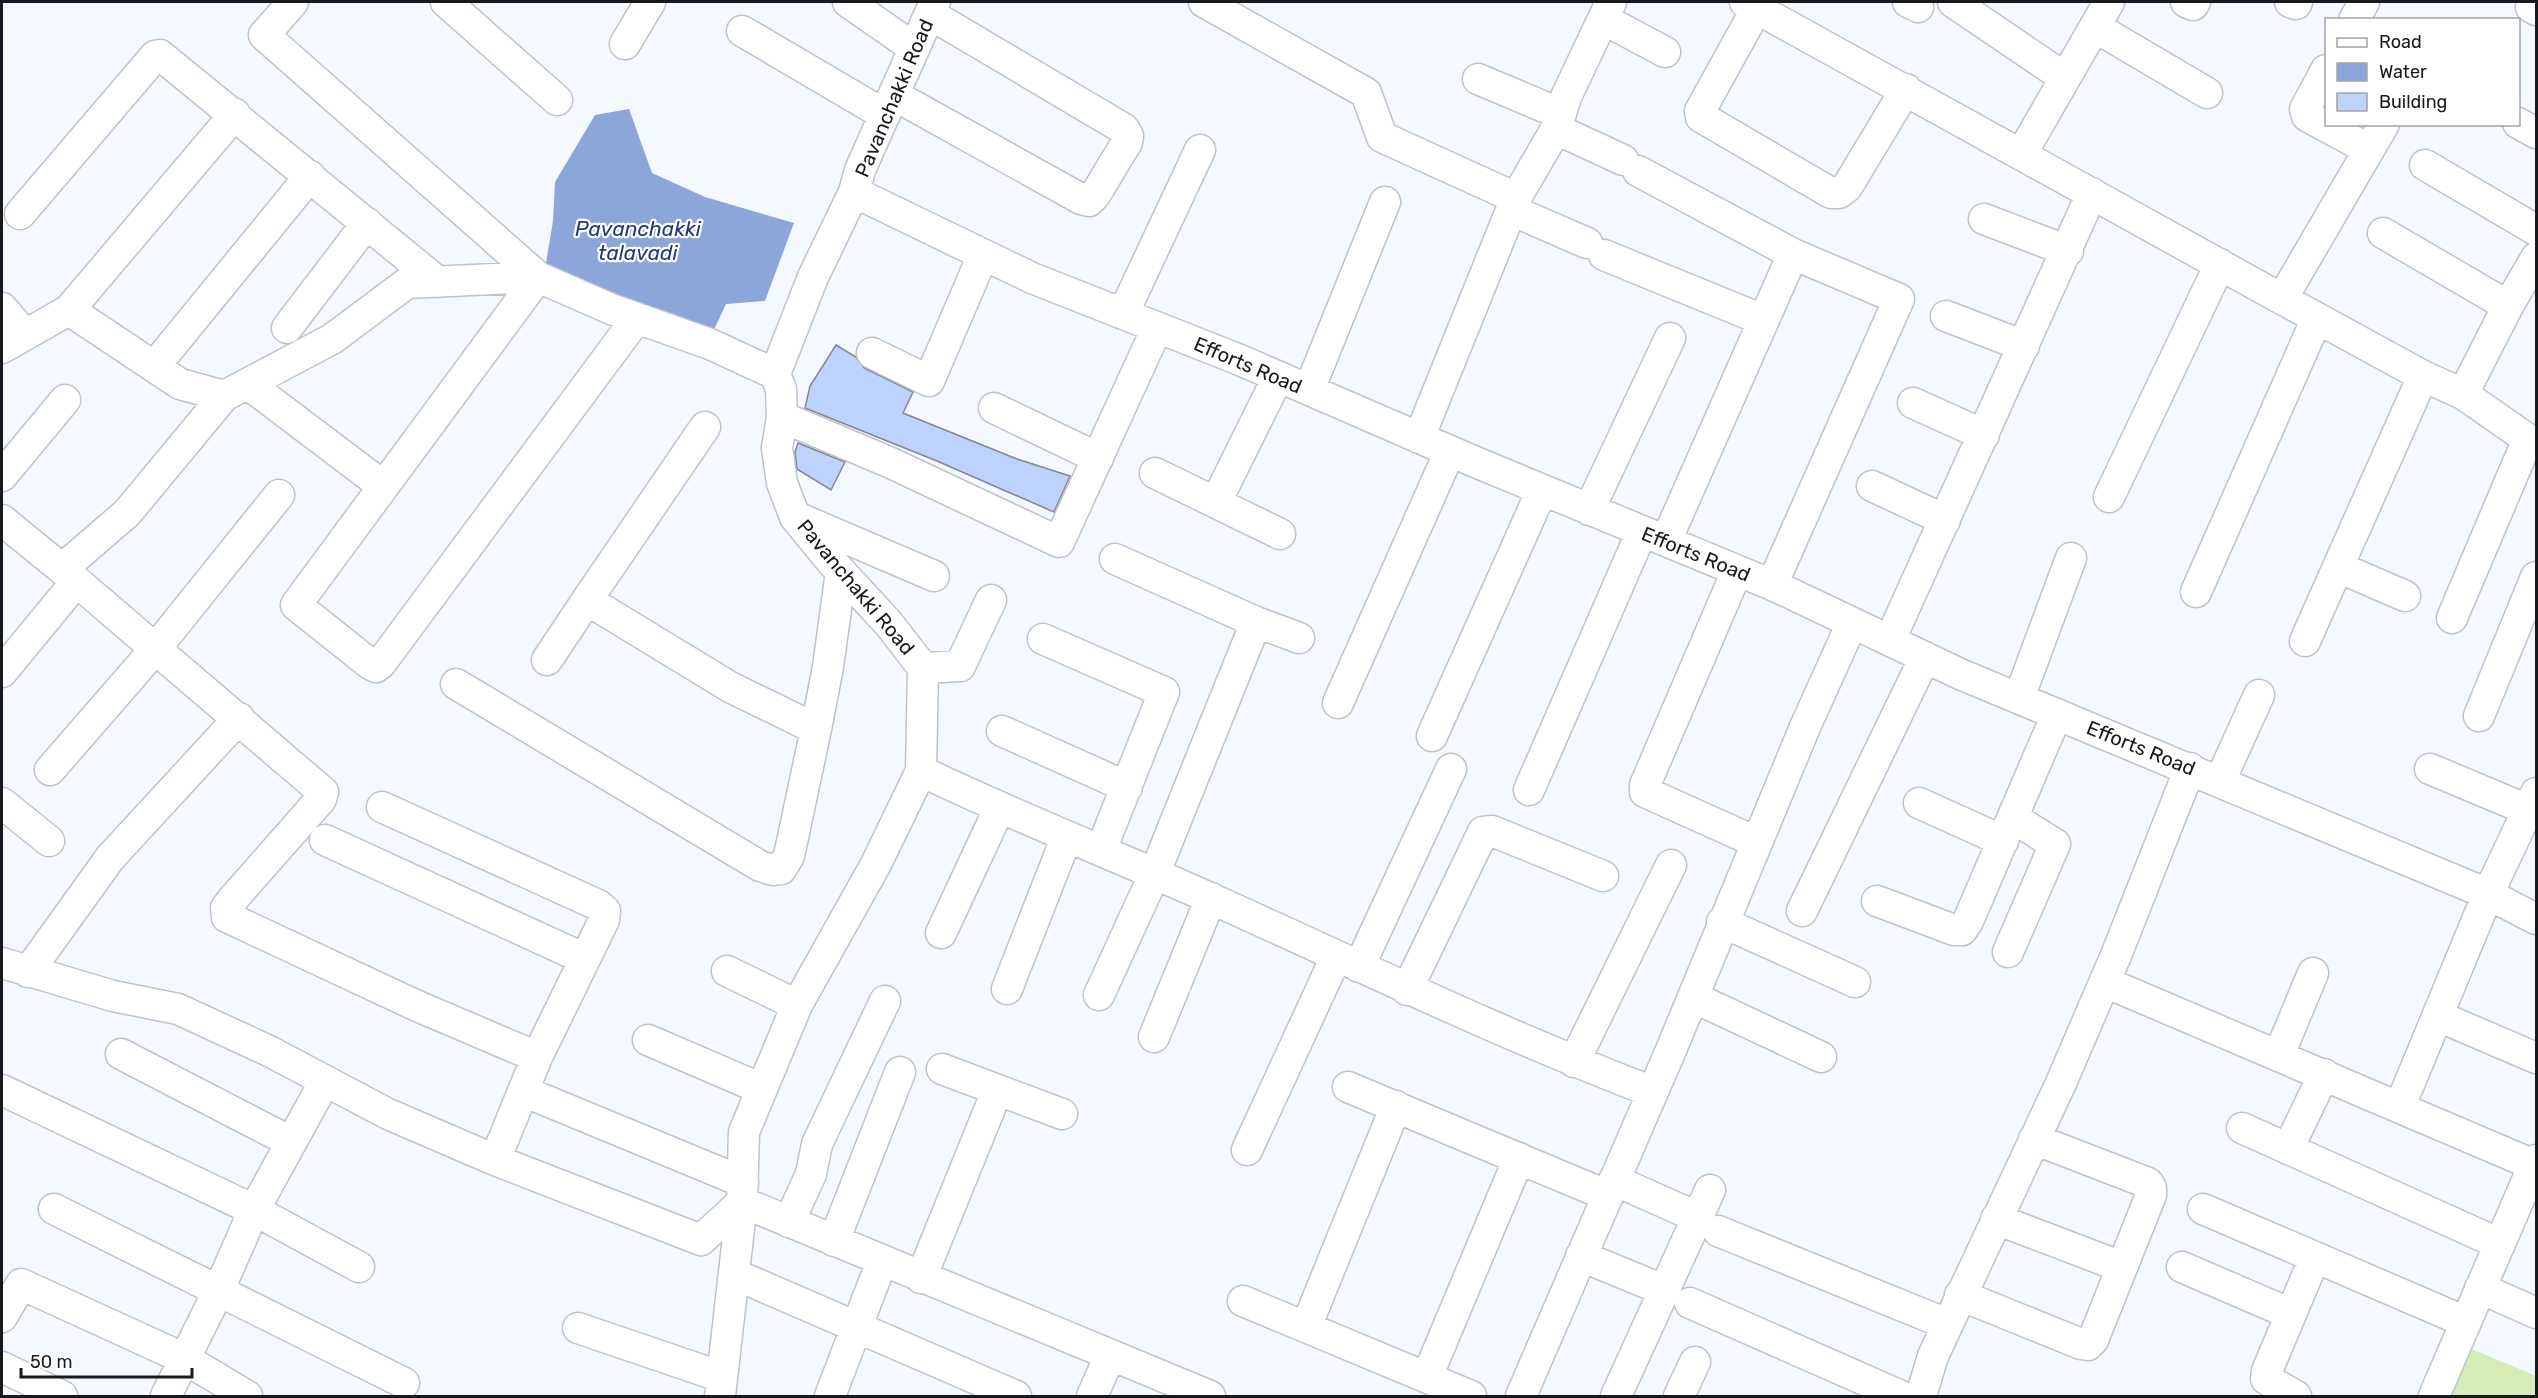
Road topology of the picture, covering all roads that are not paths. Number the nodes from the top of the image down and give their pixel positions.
1 (292, 2) edge
2 (446, 2) edge
3 (650, 2) edge
4 (848, 2) edge
5 (1204, 2) edge
6 (1953, 2) edge
7 (2109, 2) edge
8 (2186, 2) edge
9 (2195, 2) edge
10 (2290, 2) edge
11 (2297, 2) edge
12 (2364, 2) edge
13 (1751, 5) edge
14 (933, 8) edge
15 (1607, 10) edge
16 (2355, 18) edge
17 (2095, 27) junction
18 (742, 31) dead end
19 (625, 44) dead end
20 (914, 48) junction
21 (1665, 52) dead end
22 (2325, 72) edge
23 (2065, 78) junction
24 (1478, 79) dead end
25 (1906, 89) junction
26 (2207, 93) dead end
27 (557, 100) dead end
28 (889, 105) junction
29 (235, 114) junction
30 (1558, 121) junction
31 (2325, 121) edge
32 (2520, 124) edge
33 (2340, 126) edge
34 (2536, 133) edge
35 (2376, 137) edge
36 (1200, 150) dead end
37 (2022, 153) junction
38 (2425, 165) dead end
39 (310, 176) junction
40 (854, 192) junction
41 (2092, 194) junction
42 (1385, 202) dead end
43 (1514, 204) junction
44 (20, 214) dead end
45 (1984, 219) dead end
46 (367, 222) junction
47 (2536, 230) edge
48 (2384, 233) dead end
49 (2068, 251) junction
50 (1793, 254) junction
51 (983, 255) junction
52 (2536, 258) edge
53 (2220, 264) junction
54 (538, 277) junction
55 (438, 282) junction
56 (2282, 299) junction
57 (2508, 306) junction
58 (2, 309) edge
59 (69, 310) junction
60 (1123, 314) junction
61 (1946, 316) dead end
62 (637, 318) junction
63 (2317, 318) junction
64 (1763, 320) junction
65 (287, 328) dead end
66 (1157, 328) junction
67 (1670, 338) dead end
68 (13, 341) edge
69 (2024, 346) junction
70 (872, 353) dead end
71 (154, 368) junction
72 (775, 374) junction
73 (2423, 376) junction
74 (1278, 377) junction
75 (236, 390) junction
76 (1309, 390) junction
77 (2463, 394) junction
78 (65, 400) dead end
79 (1913, 403) dead end
80 (994, 408) dead end
81 (782, 417) junction
82 (705, 427) dead end
83 (1984, 435) junction
84 (1419, 438) junction
85 (2532, 442) edge
86 (1450, 451) junction
87 (1098, 458) junction
88 (1155, 473) dead end
89 (2, 476) edge
90 (383, 486) junction
91 (1872, 486) dead end
92 (1542, 490) junction
93 (279, 495) dead end
94 (2109, 497) dead end
95 (1216, 502) junction
96 (1589, 510) junction
97 (795, 517) junction
98 (2, 520) edge
99 (1945, 520) junction
100 (1280, 534) dead end
101 (1654, 536) junction
102 (2071, 558) dead end
103 (1115, 559) dead end
104 (2338, 567) junction
105 (1737, 571) junction
106 (841, 572) junction
107 (69, 575) junction
108 (934, 576) dead end
109 (2536, 577) edge
110 (1772, 585) junction
111 (2196, 592) dead end
112 (2405, 596) dead end
113 (587, 600) junction
114 (991, 600) dead end
115 (2452, 618) dead end
116 (1256, 622) junction
117 (1852, 623) junction
118 (1299, 638) dead end
119 (1043, 639) dead end
120 (1890, 640) junction
121 (2305, 641) dead end
122 (156, 648) junction
123 (1925, 657) junction
124 (547, 660) dead end
125 (923, 668) junction
126 (2, 672) edge
127 (456, 684) dead end
128 (2259, 695) dead end
129 (2019, 698) junction
130 (1338, 704) dead end
131 (2057, 714) junction
132 (2479, 716) dead end
133 (238, 718) junction
134 (816, 729) junction
135 (1002, 731) dead end
136 (1432, 736) dead end
137 (2190, 768) junction
138 (1451, 769) dead end
139 (50, 770) dead end
140 (2430, 770) dead end
141 (921, 771) junction
142 (2220, 781) junction
143 (1127, 787) junction
144 (1529, 790) dead end
145 (2532, 802) edge
146 (1919, 803) dead end
147 (382, 807) dead end
148 (999, 809) junction
149 (5, 813) edge
150 (2008, 829) junction
151 (1067, 836) junction
152 (325, 840) dead end
153 (49, 841) dead end
154 (1756, 842) junction
155 (1101, 850) junction
156 (1671, 864) dead end
157 (1154, 874) junction
158 (1603, 876) dead end
159 (2488, 894) junction
160 (1211, 898) junction
161 (1876, 901) dead end
162 (1802, 911) dead end
163 (2536, 919) edge
164 (1722, 922) junction
165 (941, 933) dead end
166 (2008, 952) dead end
167 (585, 958) junction
168 (1348, 962) junction
169 (15, 968) edge
170 (727, 971) dead end
171 (2313, 973) dead end
172 (1855, 982) dead end
173 (2105, 982) junction
174 (1007, 989) dead end
175 (1407, 990) junction
176 (1099, 995) dead end
177 (1693, 997) junction
178 (885, 1001) dead end
179 (797, 1005) junction
180 (2438, 1016) junction
181 (1154, 1037) dead end
182 (648, 1040) dead end
183 (121, 1054) dead end
184 (2279, 1055) junction
185 (537, 1057) junction
186 (1821, 1057) dead end
187 (2536, 1058) edge
188 (1574, 1062) junction
189 (942, 1069) dead end
190 (900, 1071) dead end
191 (2324, 1074) junction
192 (325, 1081) junction
193 (1348, 1087) dead end
194 (762, 1089) junction
195 (2, 1090) edge
196 (523, 1091) junction
197 (997, 1091) junction
198 (1653, 1092) junction
199 (1396, 1106) junction
200 (2400, 1106) junction
201 (1062, 1114) dead end
202 (2242, 1128) dead end
203 (2034, 1139) junction
204 (291, 1142) junction
205 (2288, 1149) junction
206 (1246, 1150) dead end
207 (1519, 1158) junction
208 (495, 1160) junction
209 (2535, 1163) edge
210 (1610, 1187) junction
211 (1710, 1190) dead end
212 (742, 1192) junction
213 (2527, 1207) edge
214 (54, 1209) dead end
215 (2203, 1209) dead end
216 (254, 1210) junction
217 (1689, 1213) dead end
218 (1996, 1219) junction
219 (789, 1222) junction
220 (1718, 1231) dead end
221 (834, 1241) junction
222 (2500, 1244) junction
223 (1581, 1256) junction
224 (2315, 1257) junction
225 (882, 1262) junction
226 (358, 1267) dead end
227 (2122, 1267) junction
228 (2182, 1267) dead end
229 (734, 1275) junction
230 (921, 1278) junction
231 (1656, 1287) dead end
232 (2480, 1288) junction
233 (219, 1290) junction
234 (1960, 1295) junction
235 (1243, 1301) dead end
236 (1690, 1303) dead end
237 (2536, 1313) edge
238 (2291, 1314) junction
239 (2, 1317) edge
240 (2466, 1322) junction
241 (1947, 1324) junction
242 (857, 1327) junction
243 (1306, 1327) junction
244 (578, 1328) dead end
245 (1110, 1356) junction
246 (185, 1359) junction
247 (1695, 1362) dead end
248 (2, 1367) edge
249 (1427, 1377) junction
250 (404, 1383) dead end
251 (721, 1387) edge
252 (62, 1396) edge
253 (166, 1396) edge
254 (247, 1396) edge
255 (830, 1396) edge
256 (1017, 1396) edge
257 (1092, 1396) edge
258 (1210, 1396) edge
259 (1471, 1396) edge
260 (1521, 1396) edge
261 (1616, 1396) edge
262 (1679, 1396) edge
263 (1901, 1396) edge
264 (1921, 1396) edge
265 (2296, 1396) edge
266 (2434, 1396) edge

1 - 54 street
2 - 27 street
3 - 19 street
4 - 20 street
5 - 43 street
6 - 23 street
7 - 17 street
8 - 9 street
10 - 11 street
12 - 16 street
13 - 25 street
13 - 25 street
14 - 20 street, Pavanchakki Road
14 - 28 street
15 - 21 street
15 - 30 street
17 - 23 street
17 - 26 street
18 - 28 street
20 - 28 street, Pavanchakki Road
22 - 31 street
23 - 37 street
24 - 30 street
25 - 37 street
28 - 40 street, Pavanchakki Road
29 - 39 street
29 - 44 street
29 - 59 street
30 - 43 street
30 - 50 street
32 - 34 street
33 - 35 street
35 - 56 street
36 - 60 street
37 - 41 street
38 - 47 street
39 - 46 street
39 - 71 street
40 - 51 street, Efforts Road
40 - 72 street, Pavanchakki Road
41 - 49 street
41 - 53 street
42 - 76 street
43 - 64 street
43 - 84 street
45 - 49 street
46 - 55 street
46 - 65 street
48 - 57 street
49 - 69 street
50 - 64 street
50 - 110 street
51 - 60 street, Efforts Road
51 - 70 street
52 - 57 street
53 - 56 street
53 - 94 street
54 - 55 street
54 - 62 street
54 - 90 street
55 - 75 street
56 - 63 street
57 - 77 street
58 - 68 street
59 - 68 street
59 - 71 street
60 - 66 street, Efforts Road
61 - 69 street
62 - 72 street
62 - 90 street
63 - 73 street
63 - 111 street
64 - 101 street
66 - 74 street, Efforts Road
66 - 87 street
67 - 96 street
69 - 83 street
71 - 75 street
72 - 81 street, Pavanchakki Road
73 - 77 street
73 - 104 street
74 - 76 street, Efforts Road
74 - 95 street
75 - 90 street
75 - 107 street
76 - 84 street, Efforts Road
77 - 85 street
78 - 89 street
79 - 83 street
80 - 87 street
81 - 87 street
81 - 97 street, Pavanchakki Road
82 - 113 street
83 - 99 street
84 - 86 street, Efforts Road
85 - 115 street
86 - 92 street, Efforts Road
86 - 130 street
88 - 95 street
91 - 99 street
92 - 96 street, Efforts Road
92 - 136 street
93 - 122 street
95 - 100 street
96 - 101 street, Efforts Road
97 - 106 street, Pavanchakki Road
97 - 108 street
98 - 107 street
99 - 120 street
101 - 105 street, Efforts Road
101 - 144 street
102 - 129 street
103 - 116 street
104 - 112 street
104 - 121 street
105 - 110 street, Efforts Road
105 - 154 street
106 - 125 street, Pavanchakki Road
106 - 134 street
107 - 122 street
107 - 126 street
109 - 132 street
110 - 117 street, Efforts Road
113 - 124 street
113 - 134 street
114 - 125 street
116 - 118 street
116 - 157 street
117 - 120 street, Efforts Road
117 - 154 street
119 - 143 street
120 - 123 street, Efforts Road
122 - 133 street
122 - 139 street
123 - 129 street, Efforts Road
123 - 162 street
125 - 141 street, Pavanchakki Road
127 - 134 street
128 - 142 street
129 - 131 street, Efforts Road
131 - 137 street, Efforts Road
131 - 150 street
133 - 169 street
133 - 185 street
135 - 143 street
137 - 142 street, Efforts Road
137 - 173 street
138 - 168 street
140 - 145 street
141 - 148 street
141 - 179 street, Pavanchakki Road
142 - 159 street, Efforts Road
143 - 155 street
145 - 159 street
146 - 150 street
147 - 167 street
148 - 151 street
148 - 165 street
149 - 153 street
150 - 161 street
150 - 166 street
151 - 155 street
151 - 174 street
152 - 167 street
154 - 164 street
155 - 157 street
156 - 188 street
157 - 160 street
157 - 176 street
158 - 175 street
159 - 163 street, Efforts Road
159 - 180 street
160 - 168 street
160 - 181 street
164 - 172 street
164 - 177 street
167 - 185 street
168 - 175 street
168 - 206 street
169 - 192 street
170 - 179 street
171 - 184 street
173 - 184 street
173 - 203 street
175 - 188 street
177 - 186 street
177 - 198 street
178 - 219 street
179 - 194 street, Pavanchakki Road
180 - 187 street
180 - 200 street
182 - 194 street
183 - 204 street
184 - 191 street
185 - 196 street
188 - 198 street
189 - 197 street
190 - 221 street
191 - 200 street
191 - 205 street
192 - 204 street
192 - 208 street
193 - 199 street
194 - 212 street, Pavanchakki Road
195 - 216 street
196 - 208 street
196 - 212 street
197 - 201 street
197 - 230 street
198 - 210 street
199 - 207 street
199 - 243 street
200 - 209 street
202 - 205 street
203 - 218 street
203 - 227 street
204 - 216 street
205 - 222 street
207 - 210 street
207 - 249 street
208 - 212 street
209 - 213 street
210 - 217 street
210 - 223 street
211 - 261 street
212 - 219 street
212 - 229 street, Pavanchakki Road
213 - 222 street
214 - 233 street
215 - 224 street
216 - 226 street
216 - 233 street
218 - 227 street
218 - 234 street
219 - 221 street
220 - 241 street
221 - 225 street
222 - 232 street
223 - 231 street
223 - 260 street
224 - 238 street
224 - 240 street
225 - 230 street
225 - 242 street
227 - 234 street
228 - 238 street
229 - 242 street
229 - 251 street, Pavanchakki Road
230 - 245 street
232 - 237 street
232 - 240 street
233 - 246 street
233 - 250 street
234 - 241 street
235 - 243 street
236 - 263 street
238 - 265 street
239 - 246 street
240 - 266 street
241 - 264 street
242 - 255 street
242 - 256 street
243 - 249 street
244 - 251 street
245 - 257 street
245 - 258 street
246 - 253 street
246 - 254 street
247 - 262 street
248 - 252 street
249 - 259 street

